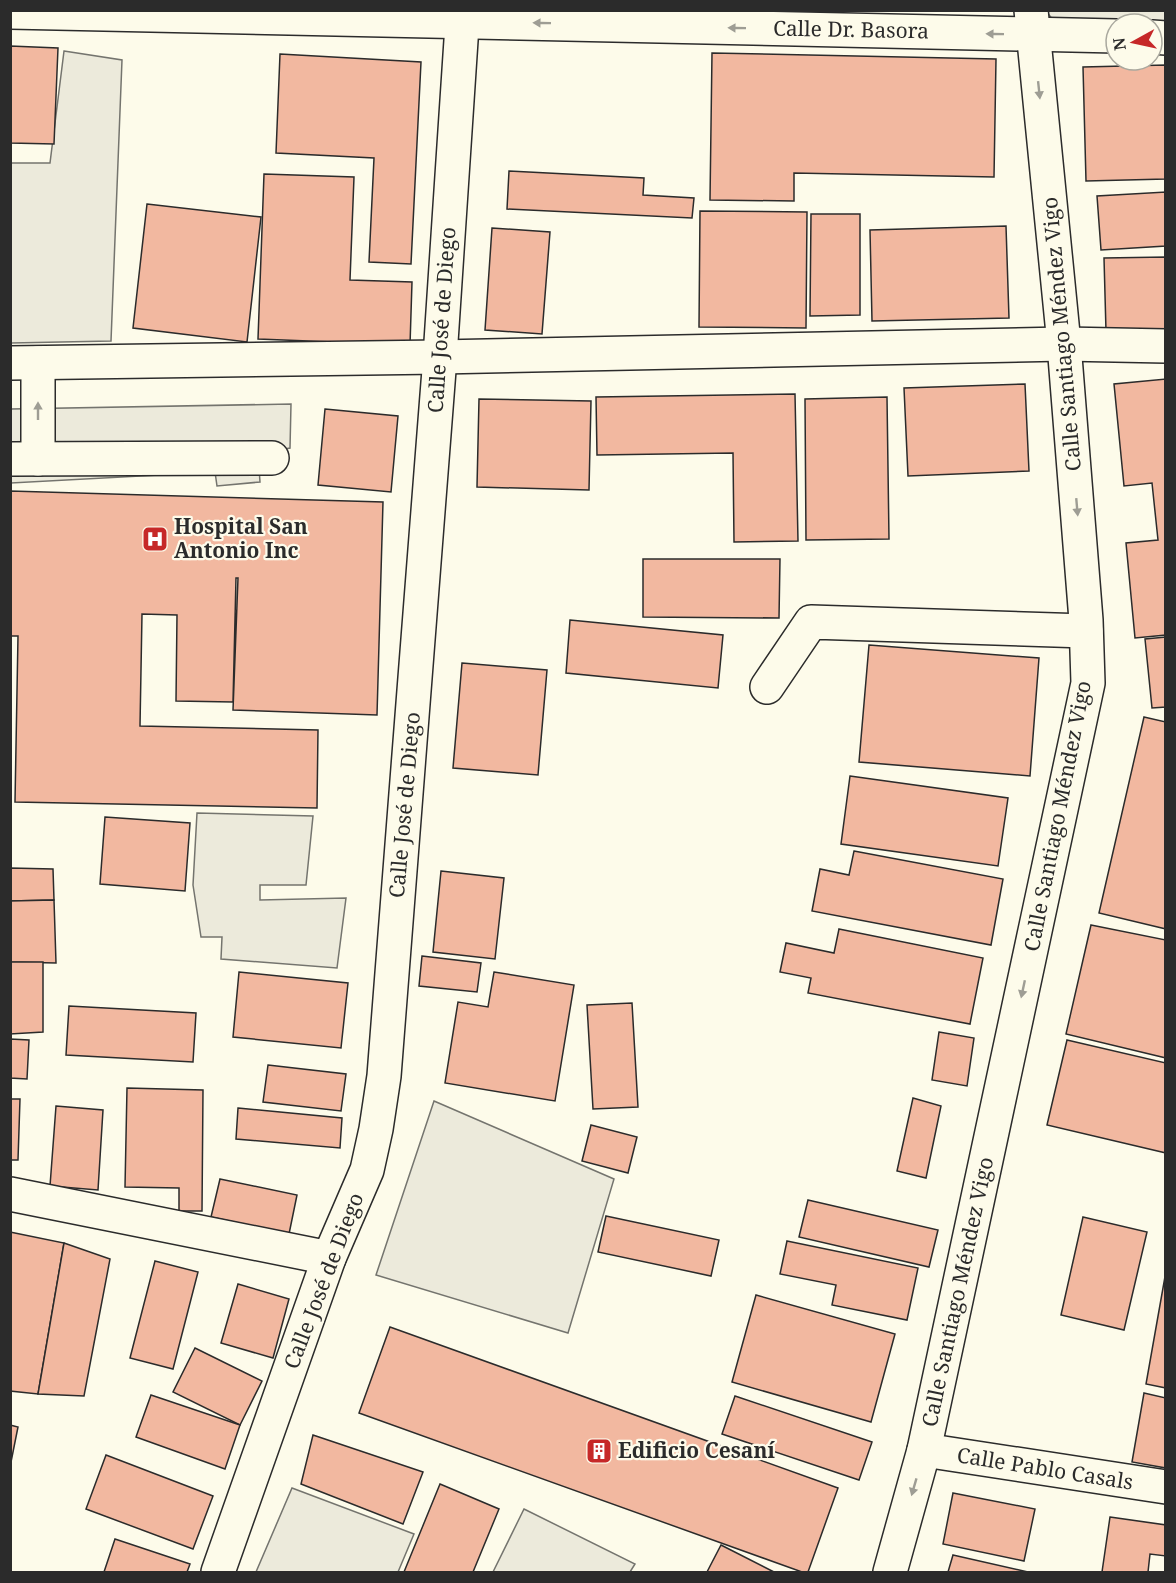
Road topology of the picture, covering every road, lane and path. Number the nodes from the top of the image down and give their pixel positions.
1 (10, 12) edge
2 (463, 16) edge
3 (1033, 23) edge
4 (1104, 34) edge
5 (1064, 344) junction
6 (1166, 346) edge
7 (440, 357) junction
8 (24, 363) edge
9 (272, 458) dead end
10 (24, 459) edge
11 (1086, 630) junction
12 (767, 687) dead end
13 (10, 1194) edge
14 (330, 1258) junction
15 (924, 1450) junction
16 (1166, 1487) edge
17 (218, 1572) edge
18 (890, 1572) edge

1 - 2 street, Calle Dr. Basora
3 -> 2 street, Calle Dr. Basora
2 - 7 street, Calle José de Diego
3 - 4 street, Calle Dr. Basora
3 -> 5 street, Calle Santiago Méndez Vigo
5 - 6 street
5 - 7 street
5 -> 11 street, Calle Santiago Méndez Vigo
7 - 8 street
7 - 14 street, Calle José de Diego
10 -> 8 street
9 - 10 street
11 - 12 street
11 -> 15 street, Calle Santiago Méndez Vigo
13 - 14 street
14 - 17 street, Calle José de Diego
15 - 16 street, Calle Pablo Casals
15 -> 18 street, Calle Santiago Méndez Vigo

